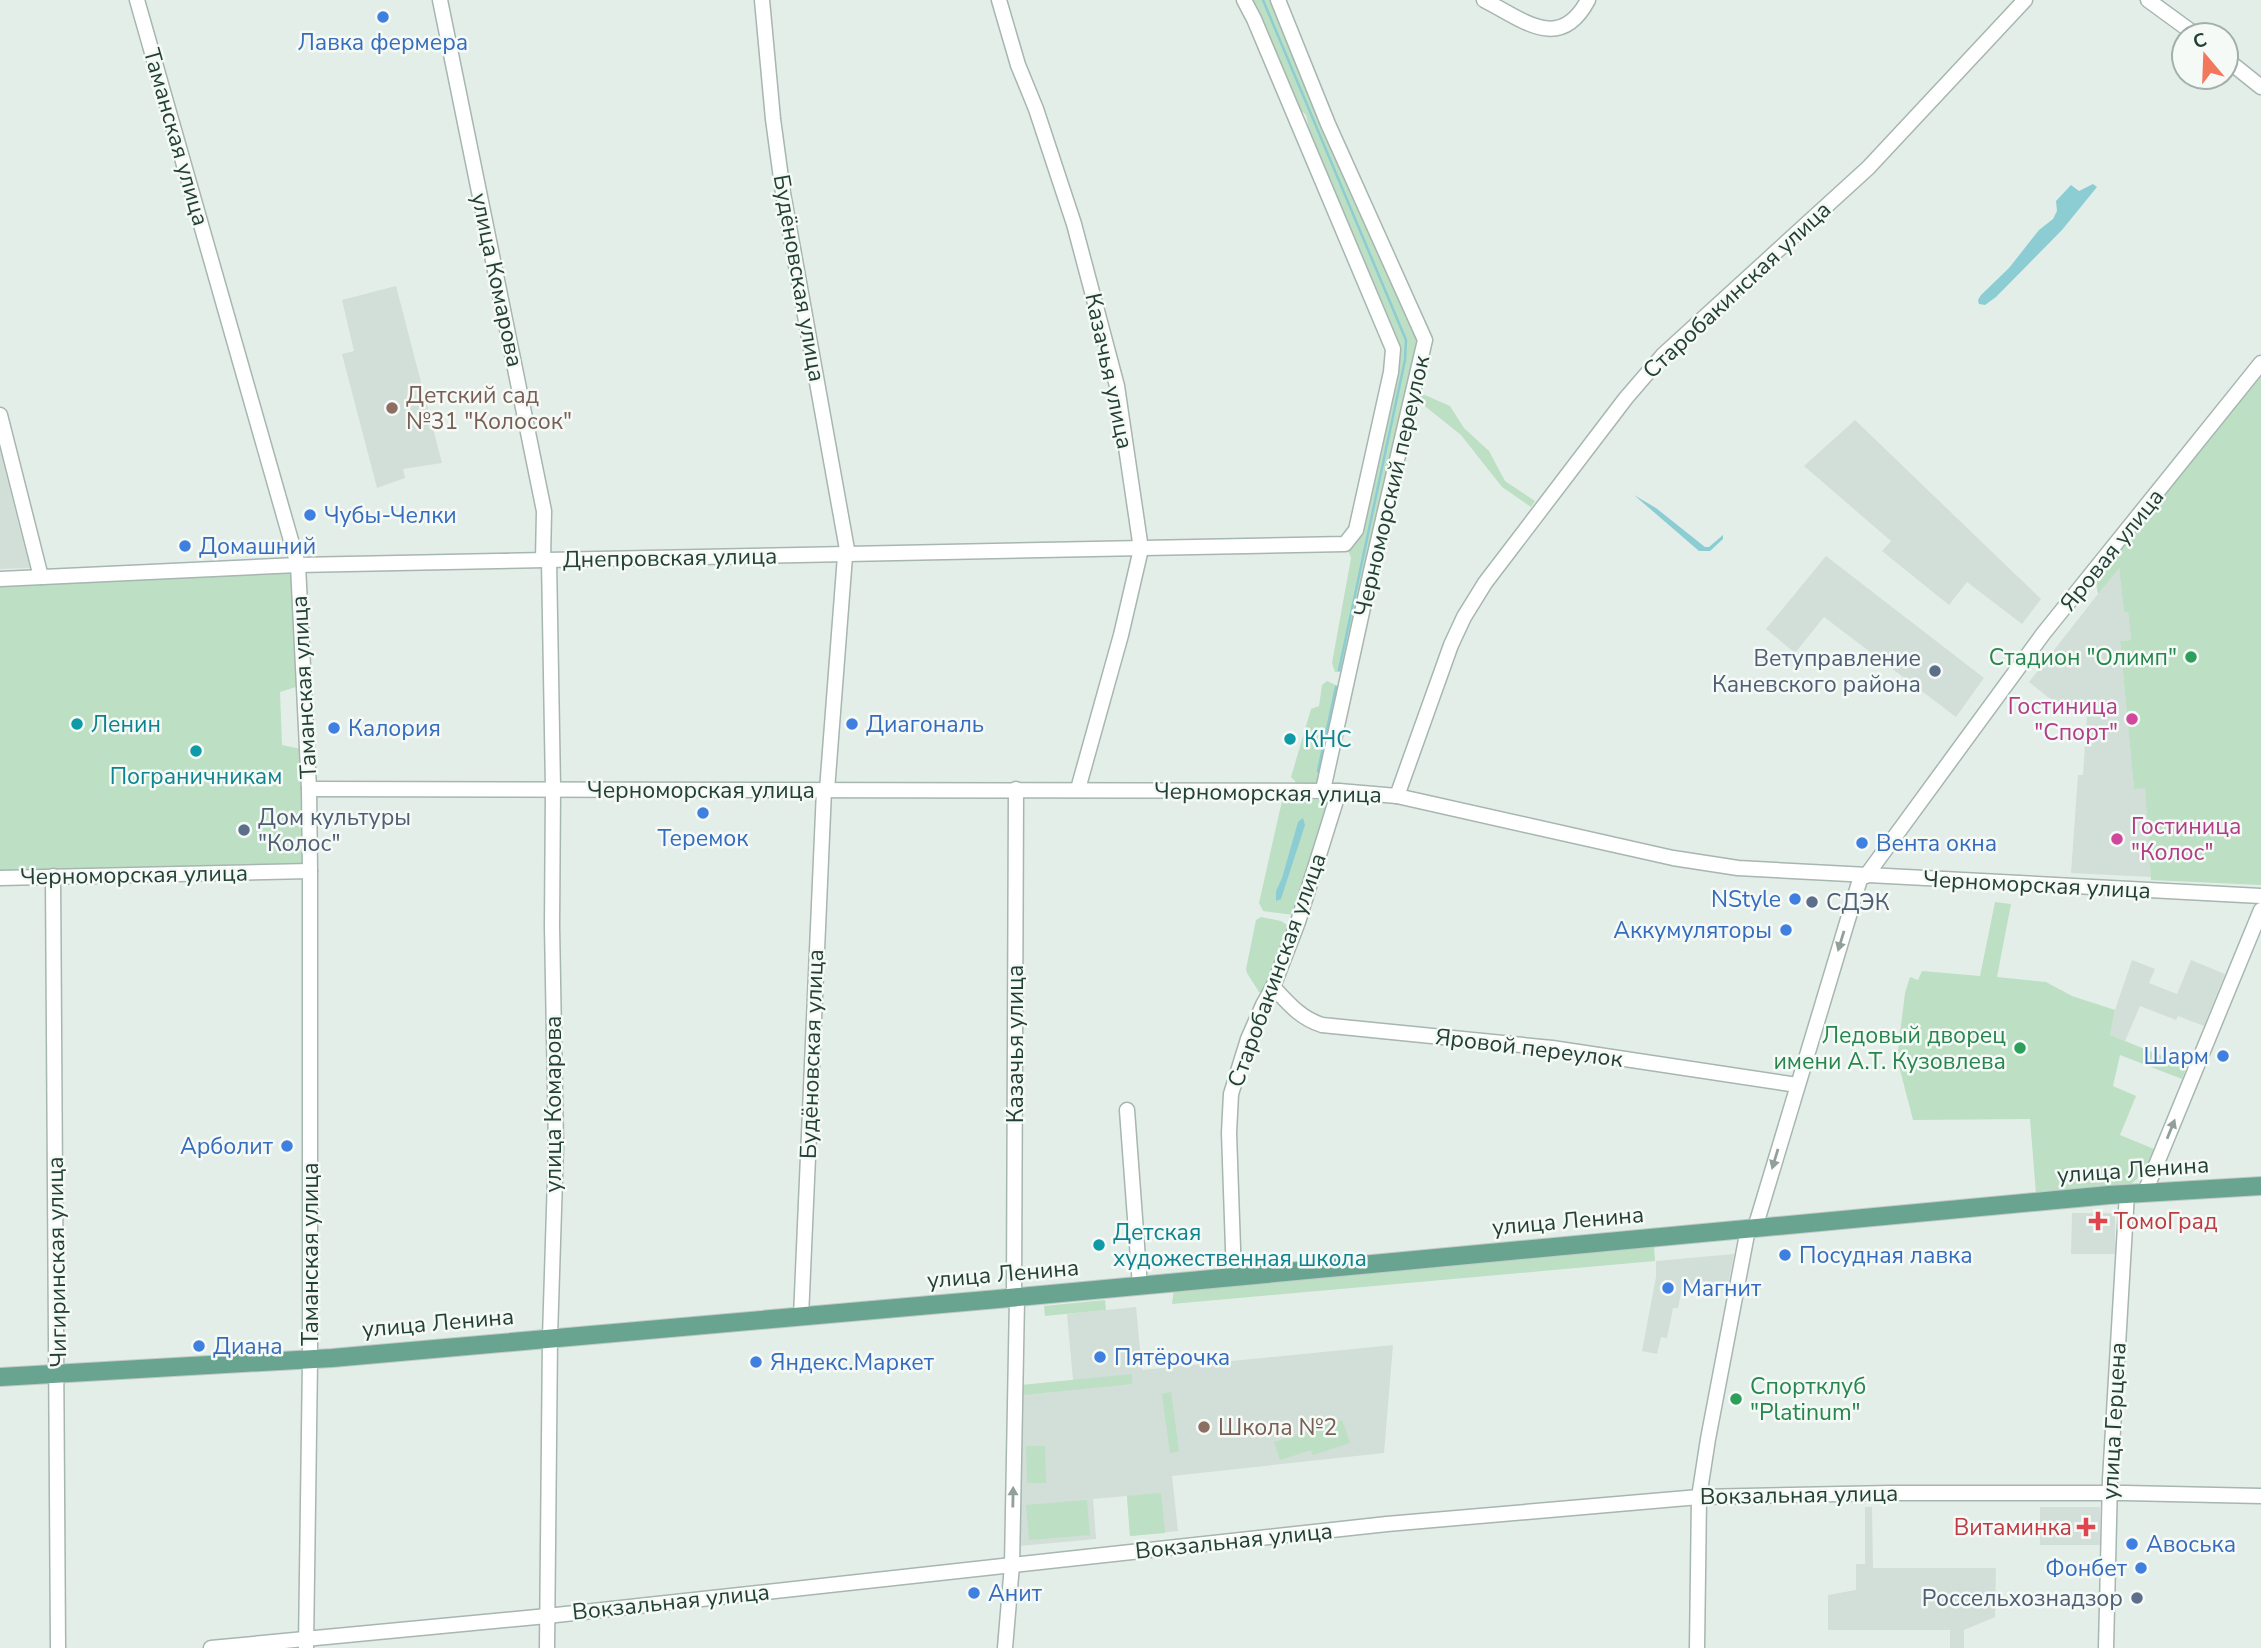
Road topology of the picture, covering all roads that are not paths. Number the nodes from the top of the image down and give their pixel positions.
1 (137, 0) edge
2 (440, 0) edge
3 (762, 0) edge
4 (999, 0) edge
5 (1244, 0) edge
6 (1278, 0) edge
7 (1484, 0) edge
8 (1588, 0) edge
9 (2025, 0) edge
10 (2148, 0) edge
11 (2177, 21) edge
12 (2240, 70) edge
13 (2261, 87) edge
14 (2261, 363) edge
15 (0, 415) edge
16 (1141, 549) junction
17 (847, 555) junction
18 (546, 560) junction
19 (298, 565) junction
20 (41, 578) junction
21 (0, 579) edge
22 (309, 789) junction
23 (554, 789) junction
24 (1016, 789) junction
25 (1078, 789) junction
26 (825, 790) junction
27 (1323, 790) junction
28 (1339, 791) junction
29 (1397, 796) junction
30 (310, 871) junction
31 (53, 876) junction
32 (1864, 876) junction
33 (0, 878) edge
34 (2261, 896) edge
35 (2261, 910) edge
36 (1273, 987) junction
37 (1797, 1085) junction
38 (1127, 1110) dead end
39 (2261, 1186) edge
40 (2136, 1193) junction
41 (1751, 1229) junction
42 (1234, 1277) junction
43 (1140, 1286) junction
44 (1015, 1298) junction
45 (801, 1317) junction
46 (550, 1337) junction
47 (310, 1360) junction
48 (58, 1374) junction
49 (0, 1377) edge
50 (2110, 1493) junction
51 (2261, 1496) edge
52 (1699, 1497) junction
53 (1012, 1565) junction
54 (547, 1616) junction
55 (306, 1644) edge
56 (58, 1648) edge
57 (211, 1648) edge
58 (547, 1648) edge
59 (1006, 1648) edge
60 (1697, 1648) edge
61 (2106, 1648) edge

1 - 19 street, Таманская улица
2 - 18 street, улица Комарова
3 - 17 street, Будёновская улица
4 - 16 street, Казачья улица
5 - 16 street, Днепровская улица
6 - 27 street, Черноморский переулок
7 - 8 street
9 - 29 street, Старобакинская улица
10 - 11 street
12 - 13 street
14 - 32 street, Яровая улица
15 - 20 street
16 - 17 street, Днепровская улица
16 - 25 street, Казачья улица
17 - 18 street, Днепровская улица
17 - 26 street, Будёновская улица
18 - 19 street, Днепровская улица
18 - 23 street, улица Комарова
19 - 20 street, Днепровская улица
19 - 22 street, Таманская улица
20 - 21 street, Днепровская улица
22 - 23 street, Черноморская улица
22 - 30 street, Таманская улица
23 - 26 street, Черноморская улица
23 - 46 street, улица Комарова
24 - 25 street, Черноморская улица
24 - 26 street, Черноморская улица
24 - 44 street, Казачья улица
25 - 27 street, Черноморская улица
26 - 45 street, Будёновская улица
27 - 28 street, Черноморская улица
28 - 29 street, Черноморская улица
28 - 36 street, Старобакинская улица
29 - 32 street, Черноморская улица
30 - 31 street, Черноморская улица
30 - 47 street, Таманская улица
31 - 33 street, Черноморская улица
31 - 48 street, Чигиринская улица
32 - 34 street, Черноморская улица
32 -> 37 street, Яровая улица
40 -> 35 street, улица Герцена
36 - 37 street, Яровой переулок
36 - 42 street, Старобакинская улица
37 -> 41 street, Яровая улица
38 - 43 street
39 - 40 main road, улица Ленина
40 - 41 main road, улица Ленина
40 - 50 street, улица Герцена
41 - 42 main road, улица Ленина
41 - 52 street, Яровая улица
42 - 43 main road, улица Ленина
43 - 44 main road, улица Ленина
44 - 45 main road, улица Ленина
53 -> 44 street, Казачья улица
45 - 46 main road, улица Ленина
46 - 47 main road, улица Ленина
46 - 54 street, улица Комарова
47 - 48 main road, улица Ленина
47 - 55 street, Таманская улица
48 - 49 main road, улица Ленина
48 - 56 street, Чигиринская улица
50 - 51 street, Вокзальная улица
50 - 52 street, Вокзальная улица
50 - 61 street, улица Герцена
52 - 53 street, Вокзальная улица
52 - 60 street, Яровая улица
53 - 54 street, Вокзальная улица
53 - 59 street, Казачья улица
54 - 55 street, Вокзальная улица
54 - 58 street, улица Комарова
55 - 57 street, Вокзальная улица

